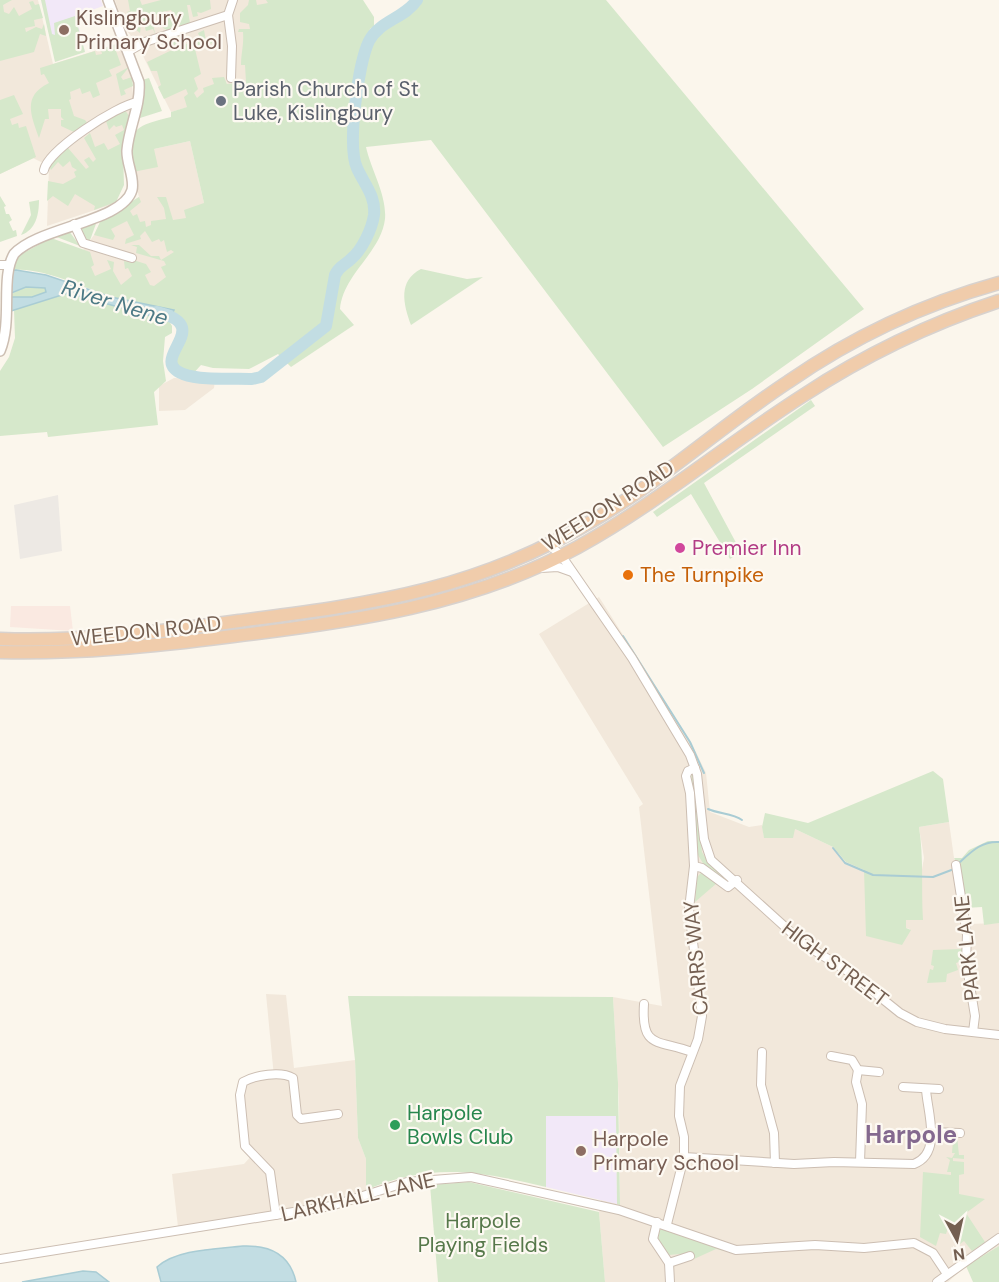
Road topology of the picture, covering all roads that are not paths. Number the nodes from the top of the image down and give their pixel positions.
1 (108, 0) edge
2 (232, 0) edge
3 (228, 15) junction
4 (129, 51) junction
5 (231, 78) dead end
6 (138, 102) junction
7 (44, 170) dead end
8 (74, 224) junction
9 (132, 258) dead end
10 (4, 268) edge
11 (999, 283) edge
12 (999, 301) edge
13 (0, 351) edge
14 (549, 545) junction
15 (577, 548) junction
16 (561, 555) junction
17 (533, 568) junction
18 (570, 570) junction
19 (0, 639) edge
20 (0, 652) edge
21 (695, 768) junction
22 (957, 865) dead end
23 (694, 866) junction
24 (737, 880) junction
25 (644, 1004) dead end
26 (973, 1032) junction
27 (999, 1035) edge
28 (692, 1052) junction
29 (762, 1052) dead end
30 (831, 1056) dead end
31 (858, 1070) junction
32 (879, 1072) dead end
33 (903, 1087) dead end
34 (926, 1089) junction
35 (939, 1089) dead end
36 (338, 1114) dead end
37 (930, 1132) junction
38 (960, 1133) dead end
39 (684, 1157) junction
40 (860, 1162) junction
41 (776, 1163) junction
42 (276, 1215) junction
43 (657, 1222) junction
44 (667, 1224) junction
45 (999, 1238) edge
46 (690, 1257) dead end
47 (0, 1259) edge
48 (669, 1263) junction
49 (947, 1274) junction
50 (670, 1282) edge
51 (937, 1282) edge

1 - 4 street
2 - 3 street
3 - 4 street
3 - 5 street
4 - 6 street
6 - 7 street
6 - 8 street
8 - 9 street
8 - 10 street
10 - 13 street
11 - 14 highway, WEEDON ROAD
12 - 15 highway, WEEDON ROAD
14 - 16 street, HIGH STREET
14 - 19 highway, WEEDON ROAD
15 - 16 highway, WEEDON ROAD
15 - 18 street
16 - 17 highway, WEEDON ROAD
16 - 18 street, HIGH STREET
17 - 18 street
17 - 20 highway, WEEDON ROAD
18 - 21 street, HIGH STREET
21 - 23 street, CARRS WAY
21 - 24 street, HIGH STREET
22 - 26 street, PARK LANE
23 - 24 street, CARRS WAY
23 - 28 street, CARRS WAY
24 - 26 street, HIGH STREET
25 - 28 street
26 - 27 street, HIGH STREET
28 - 39 street, CARRS WAY
29 - 41 street
30 - 31 street
31 - 32 street
31 - 40 street
33 - 34 street
34 - 35 street
34 - 37 street
36 - 42 street
37 - 38 street
37 - 40 street
39 - 41 street
39 - 44 street, CARRS WAY
40 - 41 street
42 - 43 street, LARKHALL LANE
42 - 47 street, LARKHALL LANE
43 - 44 street, LARKHALL LANE
43 - 48 street
44 - 49 street, LARKHALL LANE
45 - 49 street
46 - 48 street
48 - 50 street
49 - 51 street

